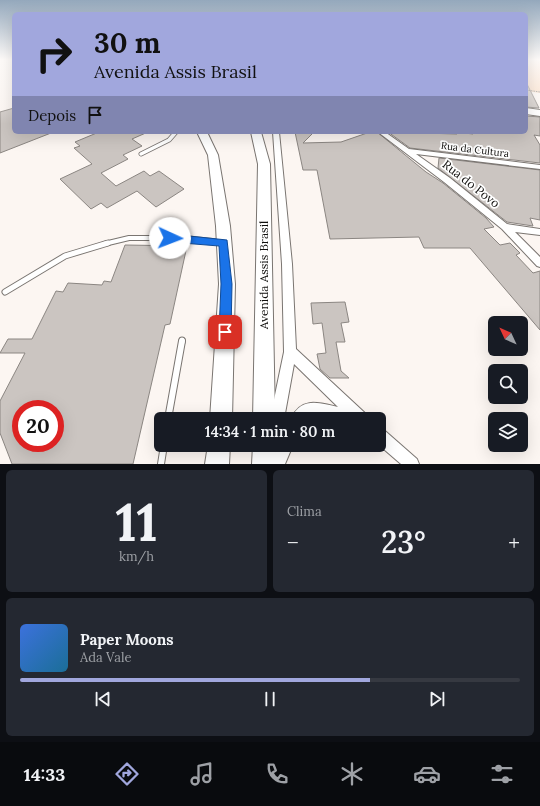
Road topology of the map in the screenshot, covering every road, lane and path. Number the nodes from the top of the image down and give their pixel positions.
1 (528, 90) edge
2 (540, 92) edge
3 (528, 111) edge
4 (540, 113) edge
5 (174, 134) edge
6 (203, 134) edge
7 (257, 134) edge
8 (276, 134) edge
9 (384, 134) edge
10 (408, 151) junction
11 (141, 154) dead end
12 (540, 167) edge
13 (505, 227) junction
14 (540, 232) edge
15 (224, 242) junction
16 (540, 263) edge
17 (5, 292) dead end
18 (182, 340) dead end
19 (290, 352) junction
20 (169, 412) edge
21 (222, 412) edge
22 (264, 412) edge
23 (278, 412) edge
24 (306, 412) edge
25 (332, 412) edge
26 (354, 412) edge
27 (386, 441) edge
28 (163, 452) edge
29 (218, 452) edge
30 (264, 452) edge
31 (271, 452) edge
32 (282, 452) edge
33 (161, 464) edge
34 (217, 464) edge
35 (264, 464) edge
36 (269, 464) edge
37 (276, 464) edge
38 (412, 464) edge

1 - 2 path
3 - 4 main road
5 - 11 lane
6 - 15 main road
7 - 22 main road, Avenida Assis Brasil
8 - 19 street
9 - 10 street, Rua do Povo
10 - 12 street, Rua da Cultura
10 - 13 street, Rua do Povo
13 - 14 street
13 - 16 street, Rua do Povo
15 - 17 lane
15 - 21 main road
18 - 20 lane
19 - 23 street
19 - 26 street
24 - 25 street
27 - 38 street
28 - 33 lane
29 - 34 main road
30 - 35 main road
31 - 36 street
32 - 37 street

